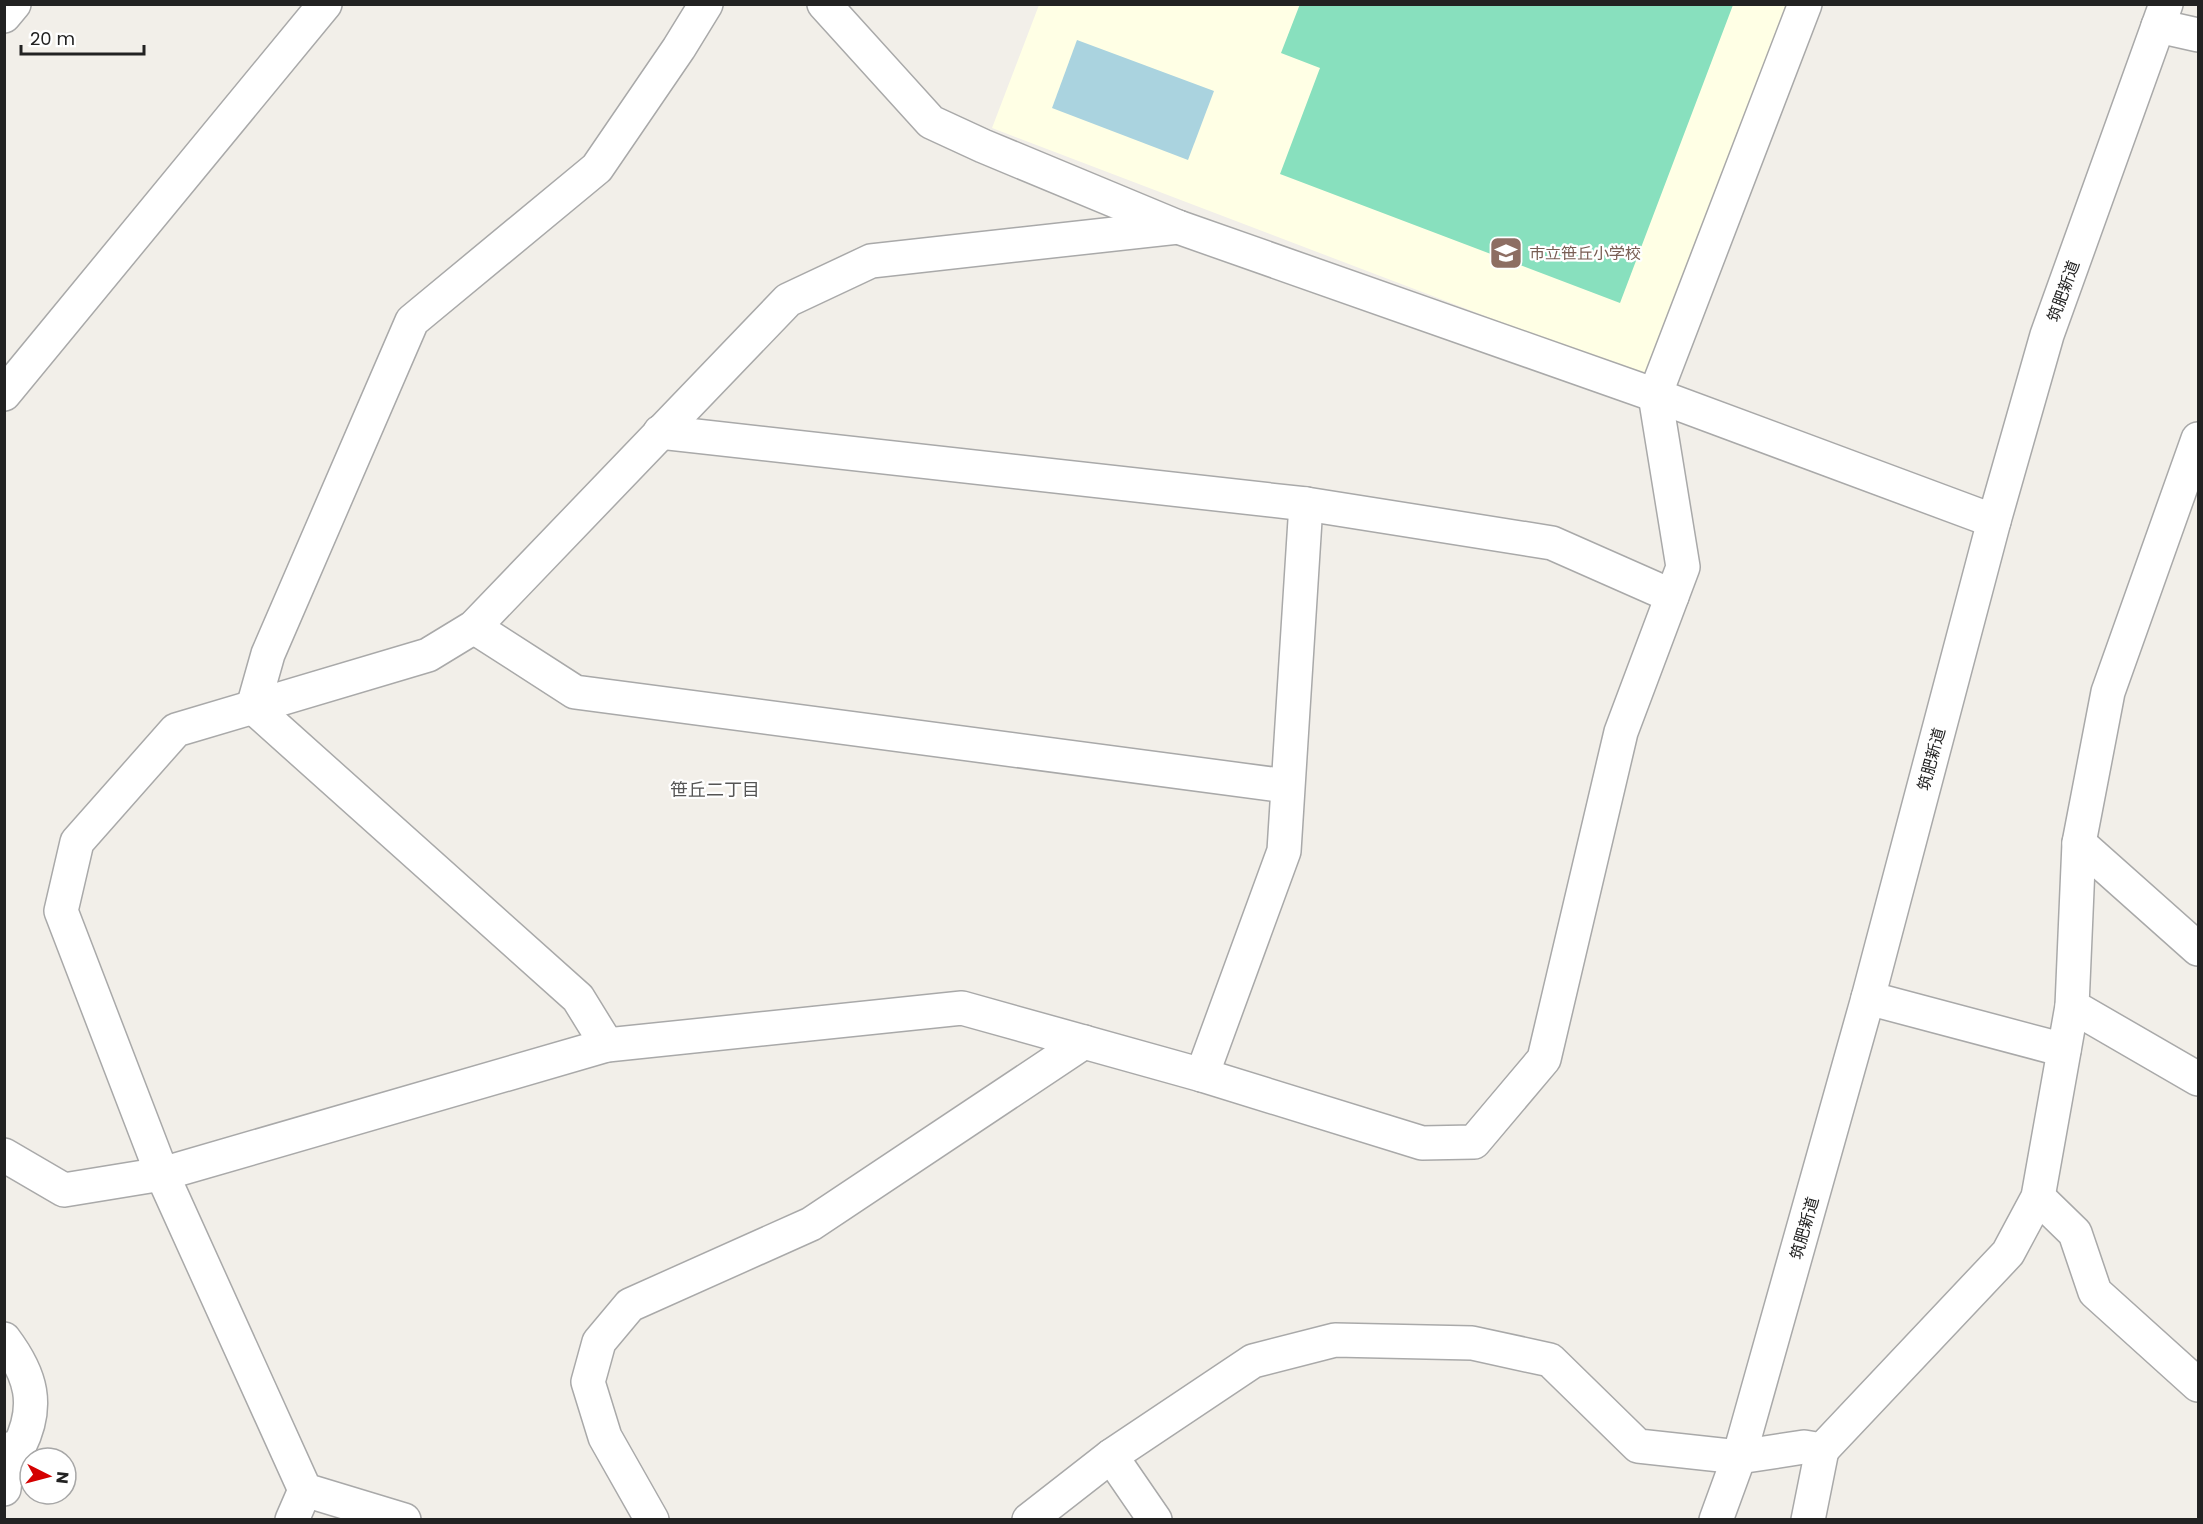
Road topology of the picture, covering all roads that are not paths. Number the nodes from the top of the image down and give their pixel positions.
1 (14, 4) edge
2 (325, 4) edge
3 (706, 4) edge
4 (824, 4) edge
5 (1805, 4) edge
6 (2162, 15) edge
7 (4, 16) edge
8 (2199, 34) edge
9 (1178, 227) junction
10 (4, 394) edge
11 (1655, 395) junction
12 (660, 432) junction
13 (2199, 439) edge
14 (1306, 504) junction
15 (1994, 521) junction
16 (1672, 596) junction
17 (474, 627) junction
18 (253, 707) junction
19 (1287, 786) junction
20 (2079, 843) junction
21 (2199, 949) edge
22 (1868, 998) junction
23 (2072, 1005) junction
24 (1084, 1042) junction
25 (607, 1045) junction
26 (2064, 1050) junction
27 (1202, 1075) junction
28 (2199, 1079) edge
29 (4, 1155) edge
30 (162, 1174) junction
31 (2038, 1197) junction
32 (4, 1339) edge
33 (2199, 1385) edge
34 (6, 1450) edge
35 (1822, 1450) junction
36 (1111, 1456) junction
37 (1739, 1457) junction
38 (4, 1489) edge
39 (305, 1490) junction
40 (292, 1520) edge
41 (404, 1520) edge
42 (652, 1520) edge
43 (1029, 1520) edge
44 (1155, 1520) edge
45 (1716, 1520) edge
46 (1808, 1520) edge

1 - 7 street
2 - 10 street
3 - 18 street
4 - 9 street
5 - 11 street
6 - 8 street
6 - 15 street, 筑肥新道
9 - 11 street
9 - 12 street
11 - 15 street
11 - 16 street
12 - 14 street
12 - 17 street
13 - 20 street
14 - 16 street
14 - 19 street
15 - 22 street, 筑肥新道
16 - 27 street
17 - 18 street
17 - 19 street
18 - 25 street
18 - 30 street
19 - 27 street
20 - 21 street
20 - 23 street
22 - 26 street
22 - 37 street, 筑肥新道
23 - 26 street
23 - 28 street
24 - 25 street
24 - 27 street
24 - 42 street
25 - 30 street
26 - 31 street
29 - 30 street
30 - 39 street
31 - 33 street
31 - 35 street
32 - 34 street
34 - 38 street
35 - 37 street
35 - 46 street
36 - 37 street
36 - 43 street
36 - 44 street
37 - 45 street, 筑肥新道
39 - 40 street
39 - 41 street

